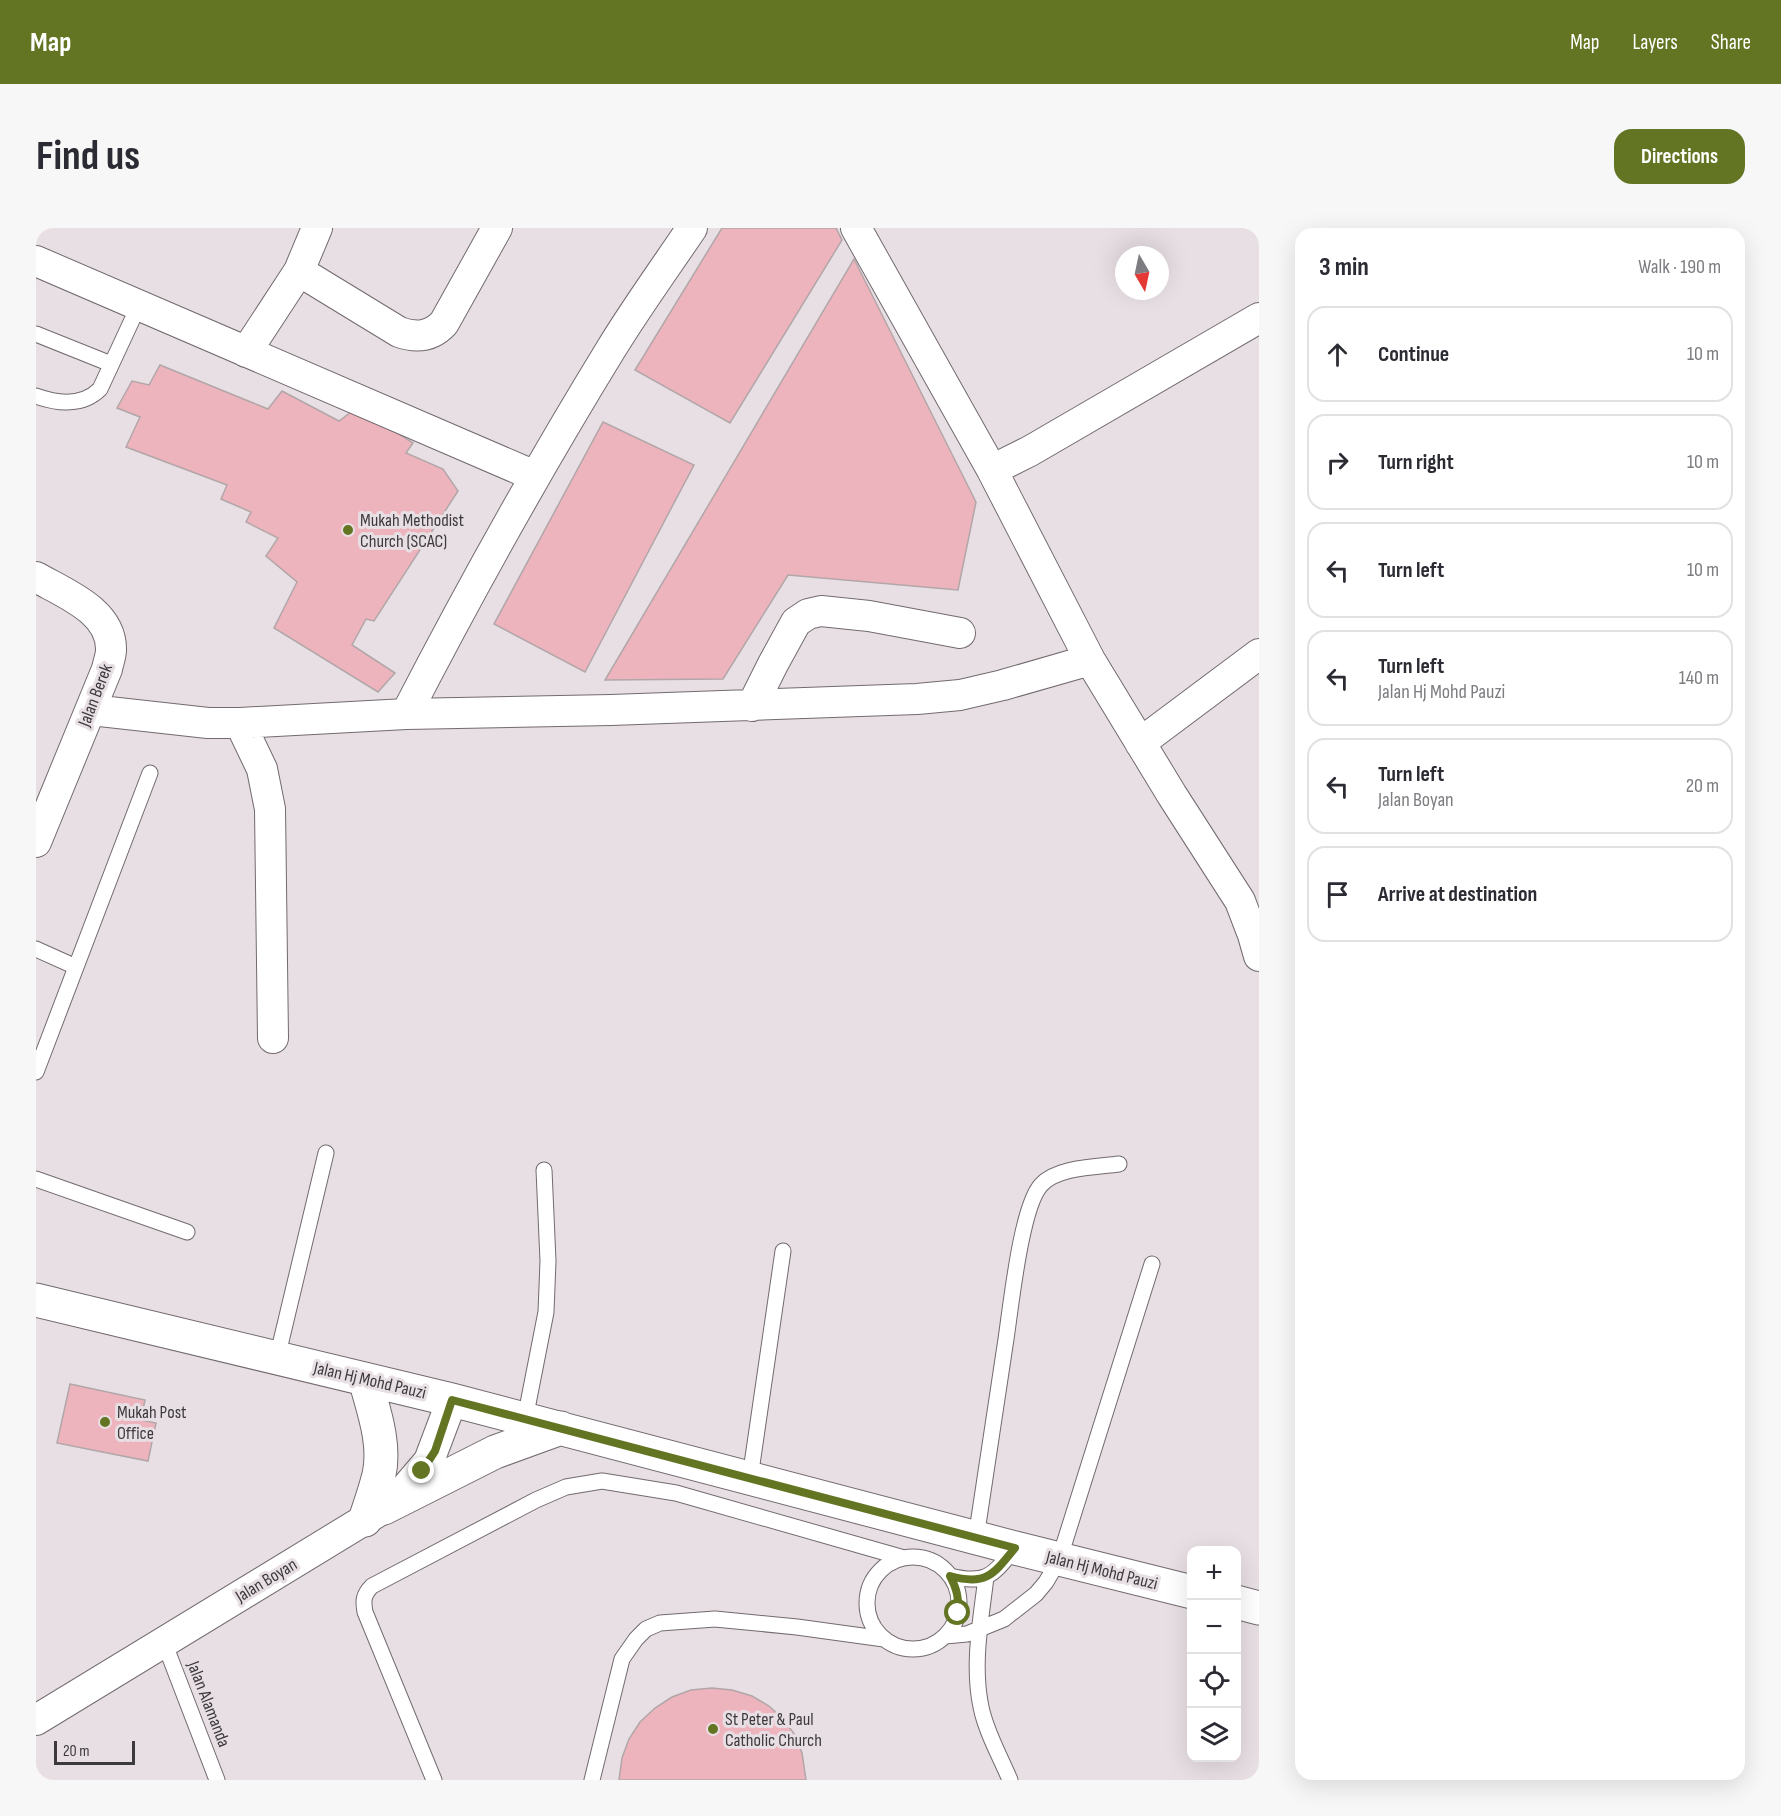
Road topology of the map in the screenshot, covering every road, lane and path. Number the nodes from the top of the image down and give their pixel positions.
1 (317, 228) edge
2 (497, 228) edge
3 (692, 228) edge
4 (856, 228) edge
5 (36, 261) edge
6 (299, 271) junction
7 (139, 305) junction
8 (1259, 318) edge
9 (36, 334) edge
10 (246, 352) junction
11 (111, 364) junction
12 (36, 396) edge
13 (992, 470) junction
14 (535, 476) junction
15 (36, 577) edge
16 (960, 633) dead end
17 (1259, 654) edge
18 (1090, 660) junction
19 (752, 706) junction
20 (91, 710) junction
21 (406, 714) junction
22 (240, 723) junction
23 (1140, 743) junction
24 (150, 773) dead end
25 (36, 842) edge
26 (36, 949) edge
27 (1259, 956) edge
28 (75, 967) junction
29 (273, 1038) dead end
30 (36, 1072) edge
31 (326, 1153) dead end
32 (1119, 1164) dead end
33 (544, 1170) dead end
34 (36, 1179) edge
35 (187, 1232) dead end
36 (783, 1251) dead end
37 (1152, 1264) dead end
38 (36, 1300) edge
39 (277, 1358) junction
40 (364, 1379) junction
41 (452, 1400) junction
42 (525, 1419) junction
43 (561, 1428) junction
44 (750, 1478) junction
45 (375, 1514) junction
46 (976, 1538) junction
47 (1015, 1548) junction
48 (904, 1558) junction
49 (1059, 1560) junction
50 (950, 1576) junction
51 (986, 1577) junction
52 (1187, 1591) edge
53 (1241, 1603) edge
54 (1259, 1608) edge
55 (979, 1630) junction
56 (945, 1636) junction
57 (884, 1640) junction
58 (164, 1642) junction
59 (36, 1720) edge
60 (217, 1780) edge
61 (434, 1780) edge
62 (592, 1780) edge
63 (1010, 1780) edge

1 - 6 street
2 - 6 street
3 - 14 street
4 - 13 street
5 - 7 street
6 - 10 street
7 - 10 street
7 - 11 lane
8 - 13 street
9 - 11 lane
10 - 14 street
11 - 12 lane
13 - 18 street
14 - 21 street
15 - 20 street, Jalan Berek
16 - 19 street
17 - 23 street
18 - 19 street
18 - 23 street
19 - 21 street
20 - 22 street
20 - 25 street, Jalan Berek
21 - 22 street
22 - 29 street
23 - 27 street
24 - 28 lane
26 - 28 lane
28 - 30 lane
31 - 39 lane
32 - 46 lane
33 - 42 lane
34 - 35 lane
36 - 44 lane
37 - 49 lane
38 - 39 street, Jalan Hj Mohd Pauzi
39 - 40 street, Jalan Hj Mohd Pauzi
40 - 41 street, Jalan Hj Mohd Pauzi
40 - 45 street
41 - 42 street, Jalan Hj Mohd Pauzi
41 - 45 street, Jalan Boyan
42 - 43 street, Jalan Hj Mohd Pauzi
43 - 44 street, Jalan Hj Mohd Pauzi
43 - 45 street
44 - 46 street, Jalan Hj Mohd Pauzi
45 - 58 street, Jalan Boyan
46 - 47 street, Jalan Hj Mohd Pauzi
47 - 49 street, Jalan Hj Mohd Pauzi
47 - 51 lane
48 - 50 lane
48 - 57 lane
48 - 61 lane
49 - 52 street, Jalan Hj Mohd Pauzi
49 - 55 lane
50 - 51 lane
50 - 56 lane
51 - 55 lane
53 - 54 street
55 - 56 lane
55 - 63 lane
56 - 57 lane
57 - 62 lane
58 - 59 street, Jalan Boyan
58 - 60 lane, Jalan Alamanda

